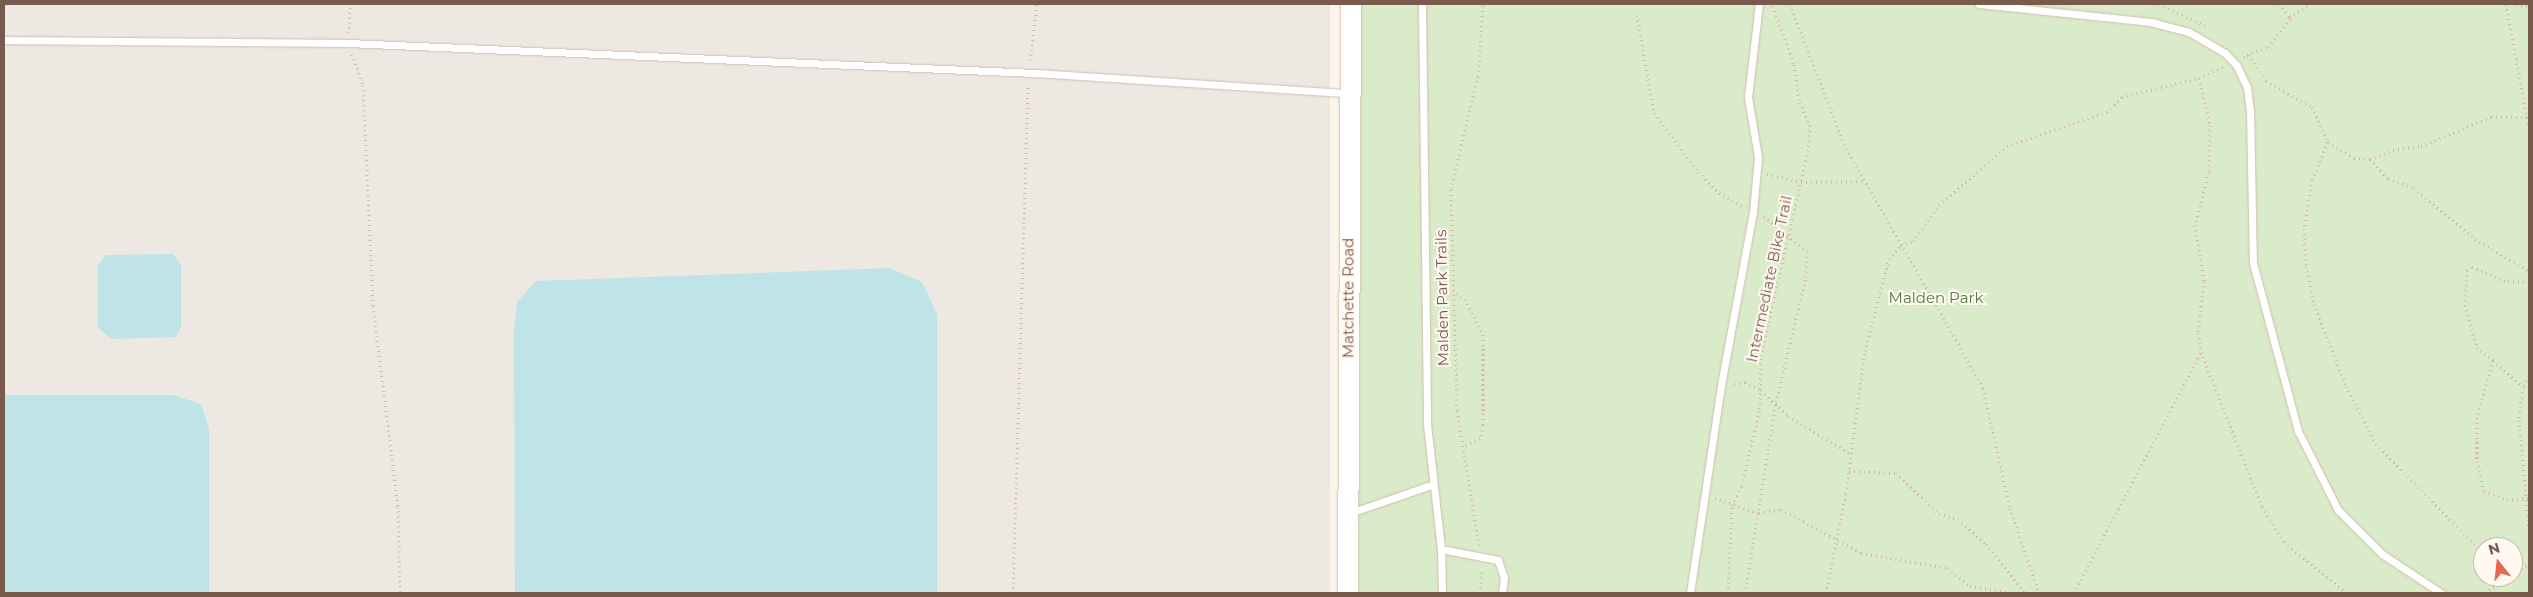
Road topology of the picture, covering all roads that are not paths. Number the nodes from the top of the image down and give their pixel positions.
1 (1351, 4) edge
2 (1422, 4) edge
3 (1759, 4) edge
4 (1979, 4) edge
5 (4, 40) edge
6 (1348, 93) junction
7 (1431, 485) junction
8 (1348, 514) junction
9 (1441, 549) junction
10 (1348, 593) edge
11 (1442, 593) edge
12 (1502, 593) edge
13 (1690, 593) edge
14 (2440, 593) edge

1 - 6 main road, Matchette Road
2 - 7 lane
3 - 13 lane
4 - 14 lane
5 - 6 lane
6 - 8 main road, Matchette Road
7 - 8 lane
7 - 9 lane
8 - 10 main road, Matchette Road
9 - 11 lane
9 - 12 lane

